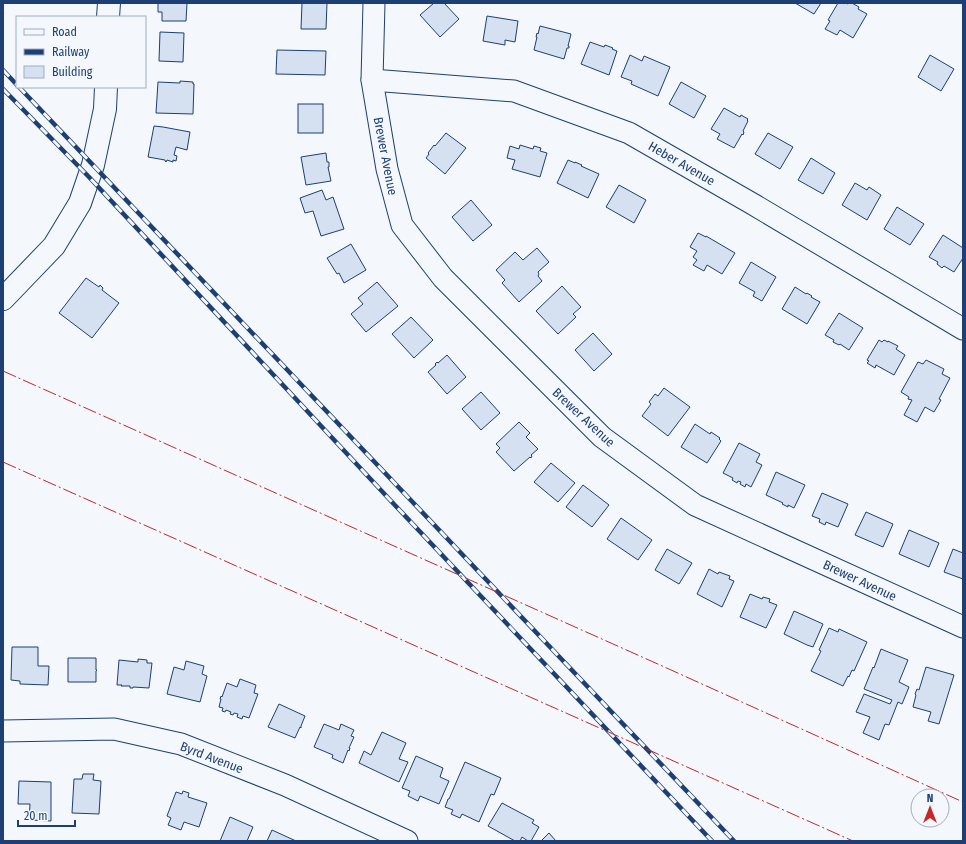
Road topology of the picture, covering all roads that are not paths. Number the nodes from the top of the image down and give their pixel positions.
1 (109, 3) edge
2 (374, 3) edge
3 (108, 16) edge
4 (372, 80) junction
5 (106, 88) edge
6 (3, 299) edge
7 (963, 329) edge
8 (963, 627) edge
9 (3, 731) edge
10 (407, 841) edge

1 - 3 main road
2 - 4 street, Brewer Avenue
4 - 7 street, Heber Avenue
4 - 8 street, Brewer Avenue
5 - 6 main road
9 - 10 street, Byrd Avenue

